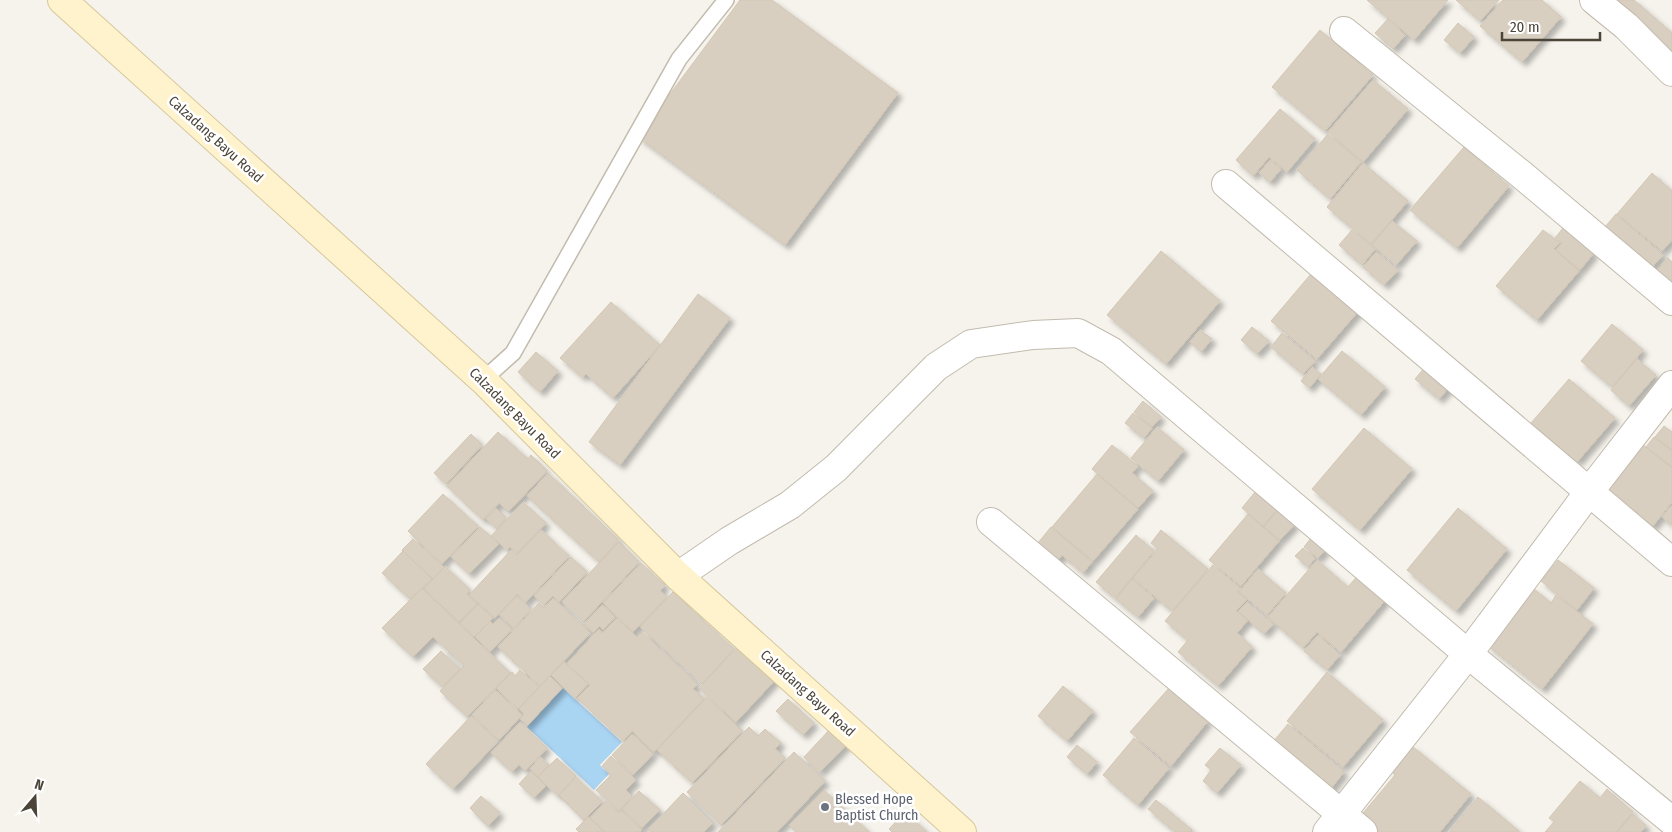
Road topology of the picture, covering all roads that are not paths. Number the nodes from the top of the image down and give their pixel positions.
1 (62, 0) edge
2 (726, 0) edge
3 (1594, 0) edge
4 (1344, 31) dead end
5 (1672, 72) edge
6 (1226, 184) dead end
7 (1672, 301) edge
8 (483, 380) junction
9 (1672, 386) edge
10 (1589, 492) junction
11 (991, 522) dead end
12 (1672, 562) edge
13 (678, 576) junction
14 (1468, 654) junction
15 (1672, 822) edge
16 (1334, 823) edge
17 (962, 832) edge
18 (1363, 832) edge

1 - 8 street, Calzadang Bayu Road
2 - 8 lane
3 - 5 street
4 - 7 street
6 - 10 street
8 - 13 street, Calzadang Bayu Road
9 - 10 street
10 - 12 street
10 - 14 street
11 - 16 street
13 - 14 street
13 - 17 street, Calzadang Bayu Road
14 - 15 street
14 - 16 street
16 - 18 street

